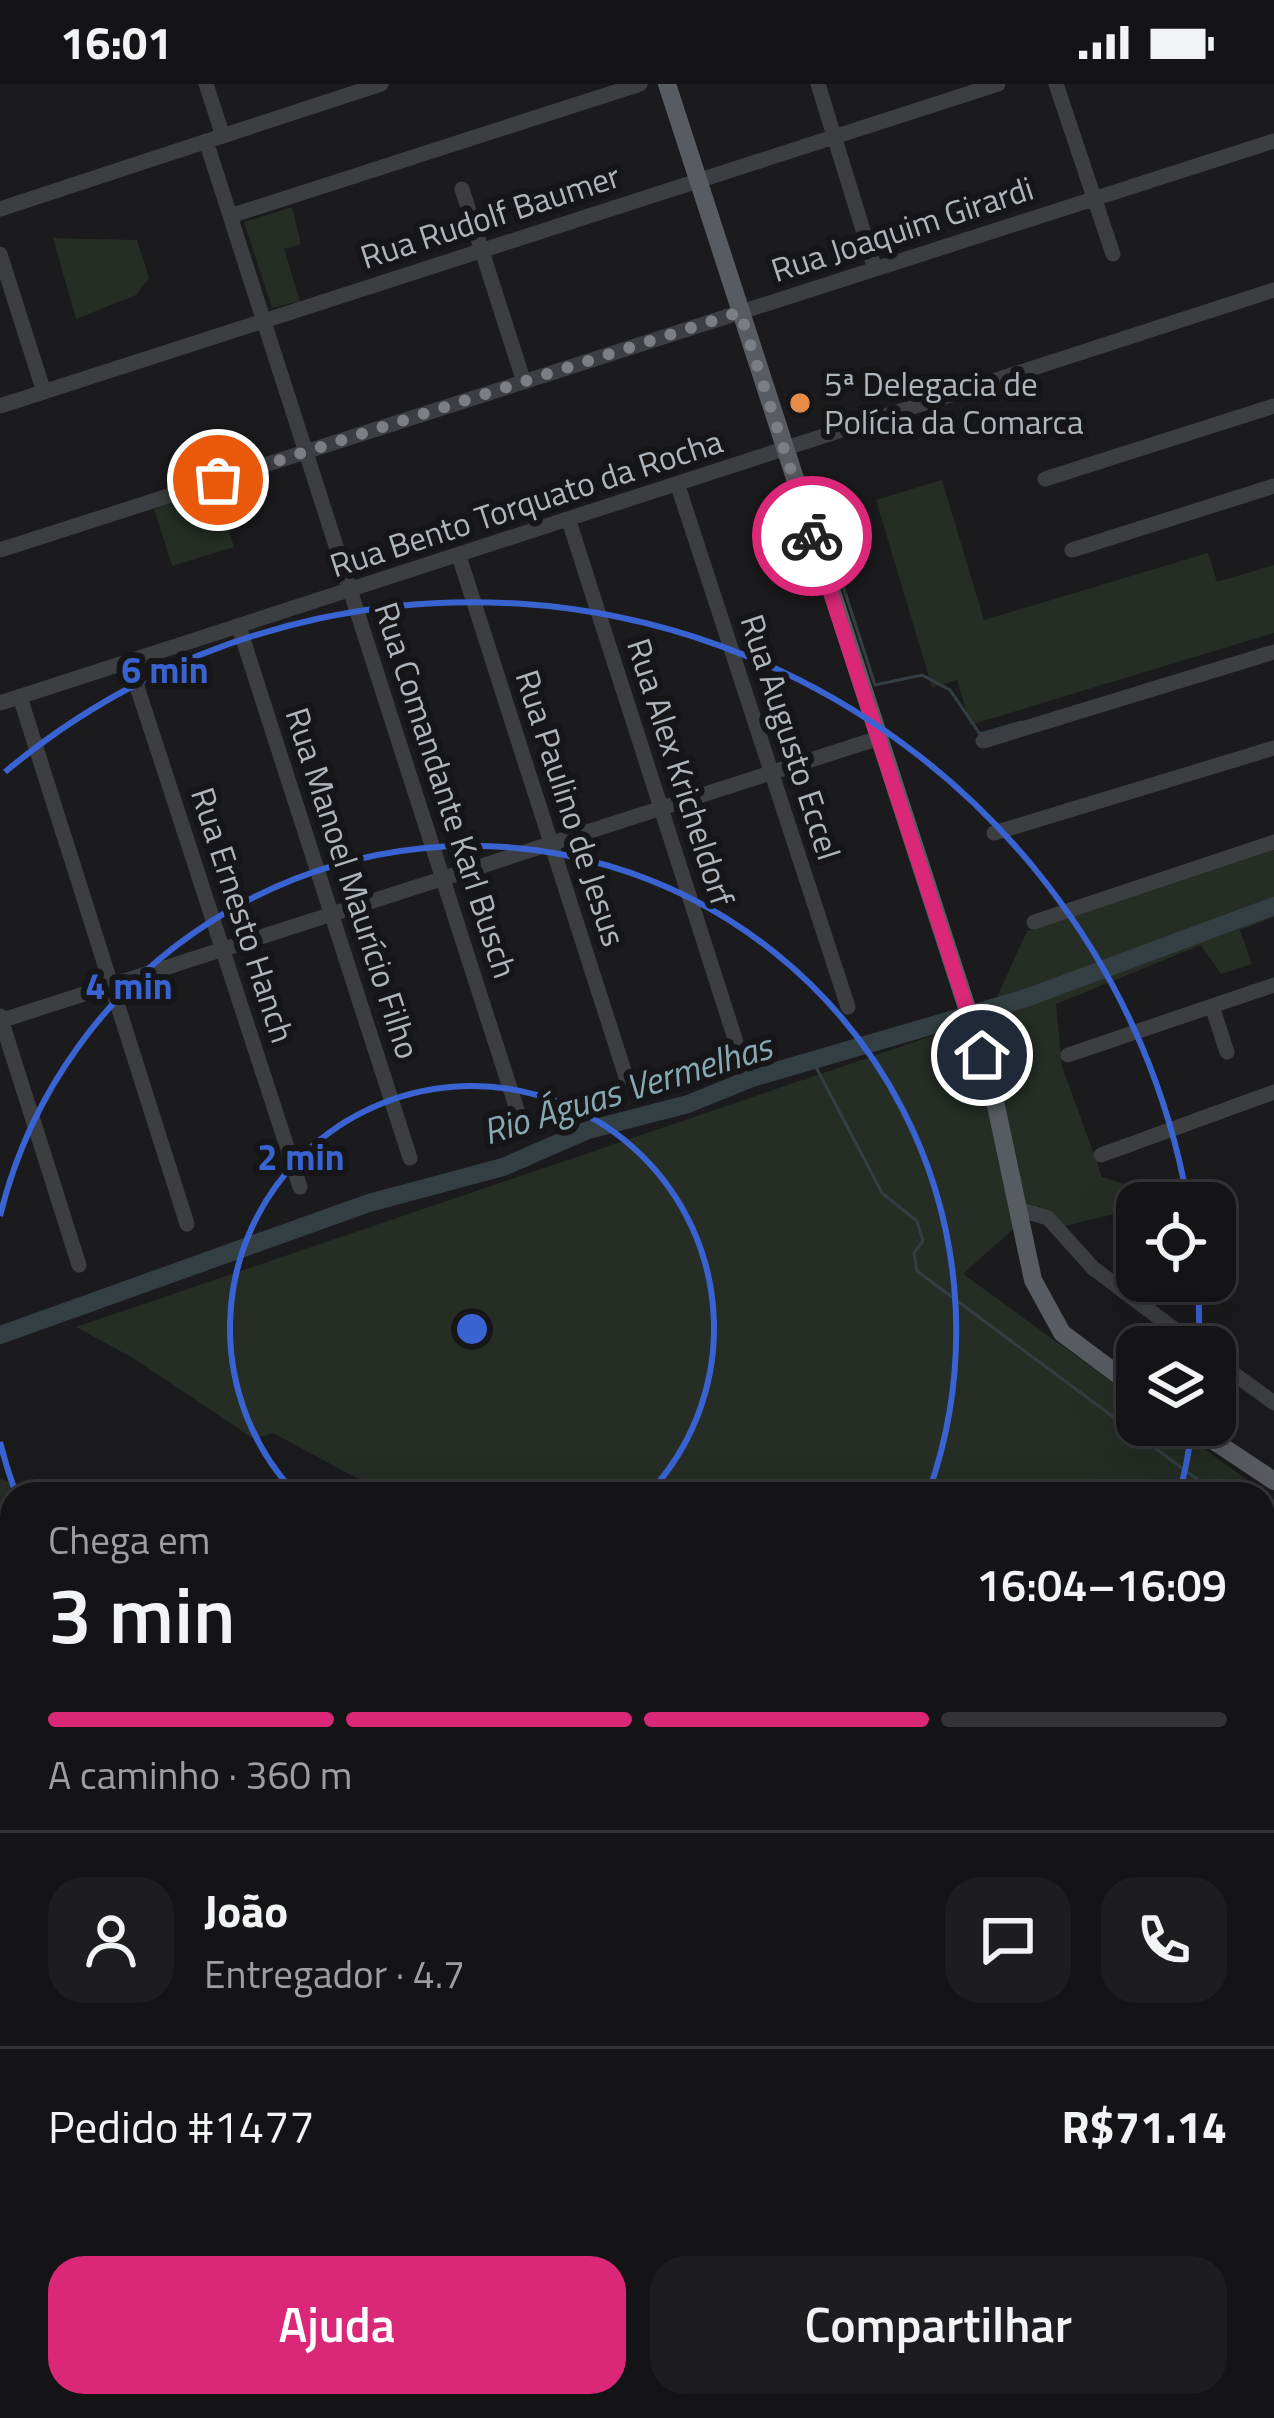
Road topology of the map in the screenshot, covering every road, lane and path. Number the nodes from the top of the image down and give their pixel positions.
1 (206, 84) edge
2 (381, 84) edge
3 (640, 84) edge
4 (667, 84) edge
5 (818, 84) edge
6 (998, 84) edge
7 (1056, 84) edge
8 (835, 137) junction
9 (215, 139) junction
10 (1274, 141) edge
11 (698, 180) junction
12 (462, 189) dead end
13 (1094, 199) junction
14 (0, 209) edge
15 (230, 216) junction
16 (482, 250) junction
17 (0, 254) edge
18 (1113, 254) dead end
19 (875, 269) junction
20 (1274, 290) edge
21 (740, 312) junction
22 (264, 321) junction
23 (524, 382) junction
24 (44, 392) junction
25 (0, 406) edge
26 (1274, 406) edge
27 (306, 452) junction
28 (784, 452) junction
29 (1045, 479) dead end
30 (678, 486) junction
31 (1274, 486) edge
32 (568, 521) junction
33 (0, 550) edge
34 (1072, 550) dead end
35 (459, 556) junction
36 (350, 591) junction
37 (239, 627) junction
38 (1274, 652) edge
39 (129, 662) junction
40 (20, 697) junction
41 (0, 704) edge
42 (879, 738) junction
43 (983, 741) dead end
44 (1274, 748) edge
45 (771, 772) junction
46 (661, 808) junction
47 (994, 833) dead end
48 (1274, 842) edge
49 (551, 843) junction
50 (442, 878) junction
51 (332, 914) junction
52 (1034, 922) dead end
53 (222, 949) junction
54 (112, 985) junction
55 (1274, 985) edge
56 (1212, 1006) junction
57 (848, 1007) dead end
58 (0, 1019) edge
59 (736, 1042) dead end
60 (1227, 1052) dead end
61 (1068, 1055) dead end
62 (626, 1077) dead end
63 (1274, 1092) edge
64 (518, 1113) dead end
65 (1101, 1155) dead end
66 (410, 1157) dead end
67 (300, 1187) dead end
68 (1018, 1209) junction
69 (188, 1224) dead end
70 (79, 1264) dead end
71 (1170, 1326) edge
72 (1116, 1374) edge
73 (1236, 1375) edge
74 (1274, 1403) edge
75 (1222, 1446) edge
76 (1274, 1481) edge

1 - 9 street, Rua Comandante Karl Busch
2 - 9 street
3 - 15 street
4 - 11 main road
5 - 8 street
6 - 8 street, Rua Rudolf Baumer
7 - 13 street
8 - 11 street, Rua Rudolf Baumer
8 - 19 street
9 - 14 street
9 - 15 street, Rua Comandante Karl Busch
10 - 13 street, Rua Joaquim Girardi
11 - 16 street, Rua Rudolf Baumer
11 - 21 main road
12 - 16 street
13 - 18 street
13 - 19 street, Rua Joaquim Girardi
15 - 22 street, Rua Comandante Karl Busch
16 - 22 street, Rua Rudolf Baumer
16 - 23 street
17 - 24 street
19 - 21 street, Rua Joaquim Girardi
20 - 28 street, Rua Bento Torquato da Rocha
21 - 23 street, Rua Joaquim Girardi
21 - 28 main road
22 - 24 street, Rua Rudolf Baumer
22 - 27 street, Rua Comandante Karl Busch
23 - 27 street, Rua Joaquim Girardi
24 - 25 street, Rua Rudolf Baumer
26 - 29 street
27 - 33 street, Rua Joaquim Girardi
27 - 36 street, Rua Comandante Karl Busch
28 - 30 street, Rua Bento Torquato da Rocha
28 - 42 main road
30 - 32 street, Rua Bento Torquato da Rocha
30 - 45 street, Rua Augusto Eccel
31 - 34 street
32 - 35 street, Rua Bento Torquato da Rocha
32 - 46 street, Rua Alex Kricheldorf
35 - 36 street, Rua Bento Torquato da Rocha
35 - 49 street, Rua Paulino de Jesus
36 - 37 street, Rua Bento Torquato da Rocha
36 - 50 street, Rua Comandante Karl Busch
37 - 39 street, Rua Bento Torquato da Rocha
37 - 51 street, Rua Manoel Maurício Filho
38 - 43 street
39 - 40 street, Rua Bento Torquato da Rocha
39 - 53 street, Rua Ernesto Hanch
40 - 41 street, Rua Bento Torquato da Rocha
40 - 54 street
42 - 45 street
42 - 68 main road
44 - 47 street
45 - 46 street
45 - 57 street, Rua Augusto Eccel
46 - 49 street
46 - 59 street, Rua Alex Kricheldorf
48 - 52 street
49 - 50 street
49 - 62 street, Rua Paulino de Jesus
50 - 51 street
50 - 64 street, Rua Comandante Karl Busch
51 - 53 street
51 - 66 street, Rua Manoel Maurício Filho
53 - 54 street
53 - 67 street, Rua Ernesto Hanch
54 - 58 street
54 - 69 street
55 - 56 street
56 - 60 street
56 - 61 street
58 - 70 street
63 - 65 street
68 - 71 street
68 - 72 main road
73 - 74 street
75 - 76 main road

